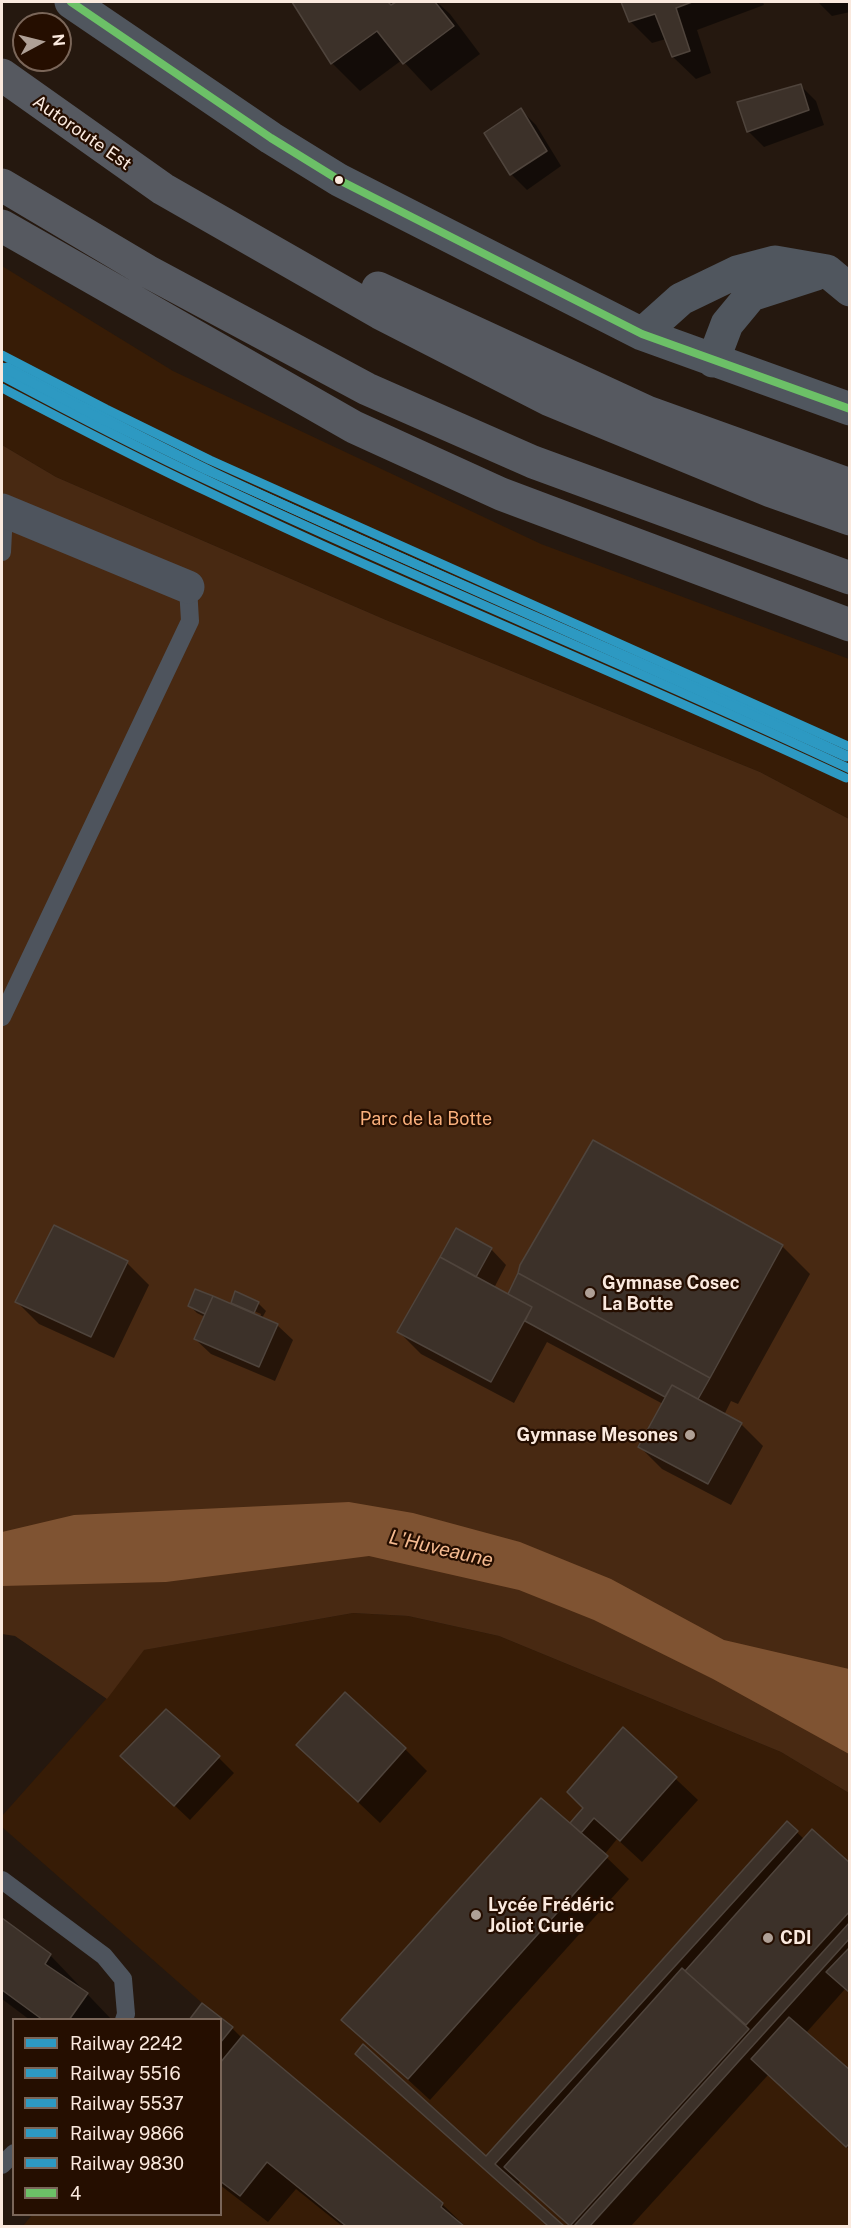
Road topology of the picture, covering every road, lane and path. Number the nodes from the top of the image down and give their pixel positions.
1 (71, 2) edge
2 (2, 75) edge
3 (2, 185) edge
4 (163, 189) junction
5 (2, 226) edge
6 (838, 280) edge
7 (642, 334) junction
8 (713, 361) junction
9 (849, 409) edge
10 (849, 485) edge
11 (3, 511) edge
12 (849, 519) edge
13 (2, 552) edge
14 (849, 578) edge
15 (188, 587) joint
16 (849, 625) edge
17 (2, 1017) edge
18 (2, 1880) edge
19 (124, 2018) edge

1 - 7 main road
2 - 4 highway, Autoroute Est
3 - 14 highway
4 - 10 highway
4 - 12 highway
5 - 16 highway
6 - 7 main road
6 - 8 main road
7 - 8 main road
8 - 9 main road
11 - 13 lane
11 - 15 street
15 - 17 lane
18 - 19 lane

